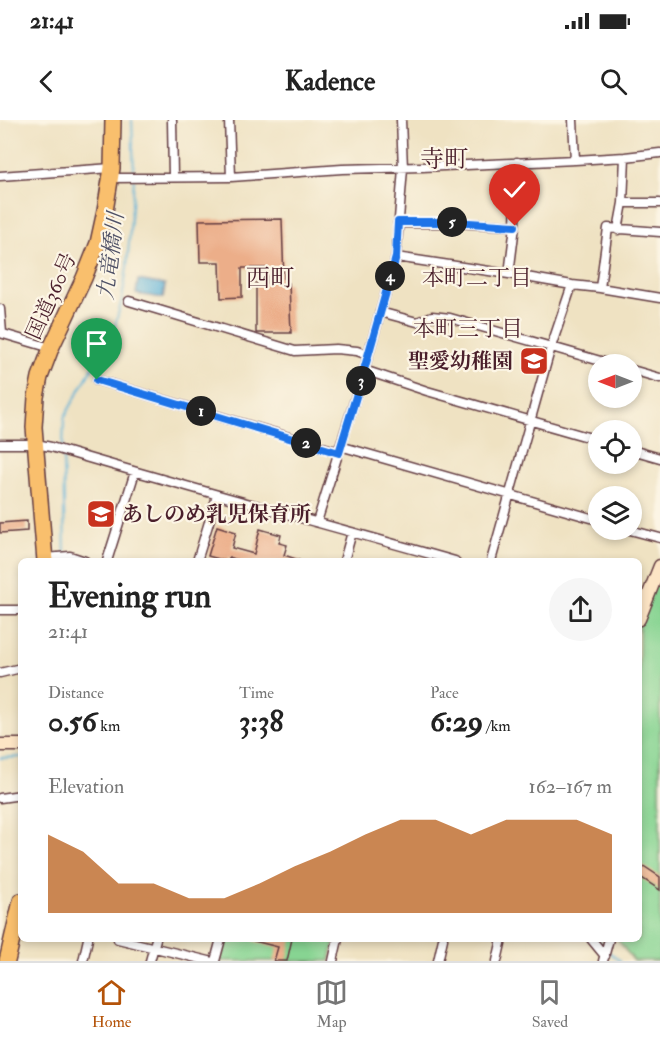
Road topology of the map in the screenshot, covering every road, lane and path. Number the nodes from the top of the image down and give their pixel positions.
1 (113, 120) edge
2 (172, 120) edge
3 (229, 120) edge
4 (401, 120) edge
5 (573, 120) edge
6 (660, 153) edge
7 (625, 157) junction
8 (575, 160) junction
9 (517, 162) junction
10 (403, 168) junction
11 (117, 175) junction
12 (0, 176) edge
13 (173, 177) junction
14 (231, 177) junction
15 (623, 203) junction
16 (660, 203) edge
17 (398, 222) junction
18 (515, 226) junction
19 (618, 230) junction
20 (660, 232) edge
21 (396, 257) junction
22 (509, 274) junction
23 (572, 285) junction
24 (600, 288) junction
25 (660, 298) edge
26 (129, 301) dead end
27 (0, 309) edge
28 (380, 312) junction
29 (1, 333) edge
30 (551, 347) junction
31 (51, 348) junction
32 (368, 355) junction
33 (588, 357) edge
34 (364, 370) junction
35 (642, 373) edge
36 (660, 378) edge
37 (97, 380) dead end
38 (531, 420) junction
39 (588, 437) edge
40 (0, 444) edge
41 (36, 444) junction
42 (339, 449) junction
43 (642, 453) edge
44 (660, 458) edge
45 (135, 472) junction
46 (510, 494) junction
47 (217, 496) junction
48 (588, 517) edge
49 (317, 522) junction
50 (352, 532) junction
51 (642, 533) edge
52 (660, 538) edge
53 (49, 558) edge
54 (76, 558) edge
55 (108, 558) edge
56 (198, 558) edge
57 (345, 558) edge
58 (444, 558) edge
59 (492, 558) edge
60 (660, 566) edge
61 (645, 589) edge
62 (0, 610) edge
63 (18, 610) edge
64 (18, 669) edge
65 (0, 673) edge
66 (0, 745) edge
67 (18, 745) edge
68 (18, 795) edge
69 (0, 798) edge
70 (18, 915) edge
71 (87, 942) edge
72 (220, 942) edge
73 (337, 942) edge
74 (442, 942) edge
75 (501, 942) edge
76 (593, 942) edge
77 (608, 942) edge
78 (155, 943) edge
79 (604, 958) edge
80 (7, 961) edge
81 (82, 961) edge
82 (150, 961) edge
83 (209, 961) edge
84 (215, 961) edge
85 (333, 961) edge
86 (438, 961) edge
87 (497, 961) edge

1 - 11 highway, 国道360号
2 - 13 street
3 - 14 street
4 - 10 street
5 - 8 street
6 - 7 street
7 - 8 street
7 - 15 street
8 - 9 street
9 - 10 street
9 - 18 street
10 - 14 street
10 - 17 street
11 - 12 street
11 - 13 street
11 - 31 highway, 国道360号
13 - 14 street
15 - 16 street
15 - 19 street
17 - 18 street
17 - 21 street
18 - 22 street
19 - 20 street
19 - 24 street
21 - 22 street
21 - 28 street
22 - 23 street
23 - 24 street
23 - 30 street
24 - 25 street
26 - 32 street
27 - 29 street
28 - 30 street
28 - 32 street
29 - 31 street
30 - 33 street
30 - 38 street
31 - 41 highway, 国道360号
32 - 34 street
34 - 38 street
34 - 42 street
35 - 36 street
37 - 42 street
38 - 39 street
38 - 46 street
40 - 41 street
41 - 45 street
41 - 53 highway, 国道360号
42 - 46 street
42 - 49 street
43 - 44 street
45 - 47 street
45 - 55 street
46 - 48 street
46 - 59 street
47 - 49 street
47 - 56 street
49 - 50 street
50 - 57 street
50 - 58 street
51 - 52 street
53 - 54 street
60 - 61 street
62 - 63 street
64 - 65 street
66 - 67 street
68 - 69 street
70 - 80 highway
71 - 81 street
72 - 84 street
73 - 85 street
74 - 86 street
75 - 87 street
76 - 79 street
77 - 79 street
78 - 82 street
78 - 83 street

